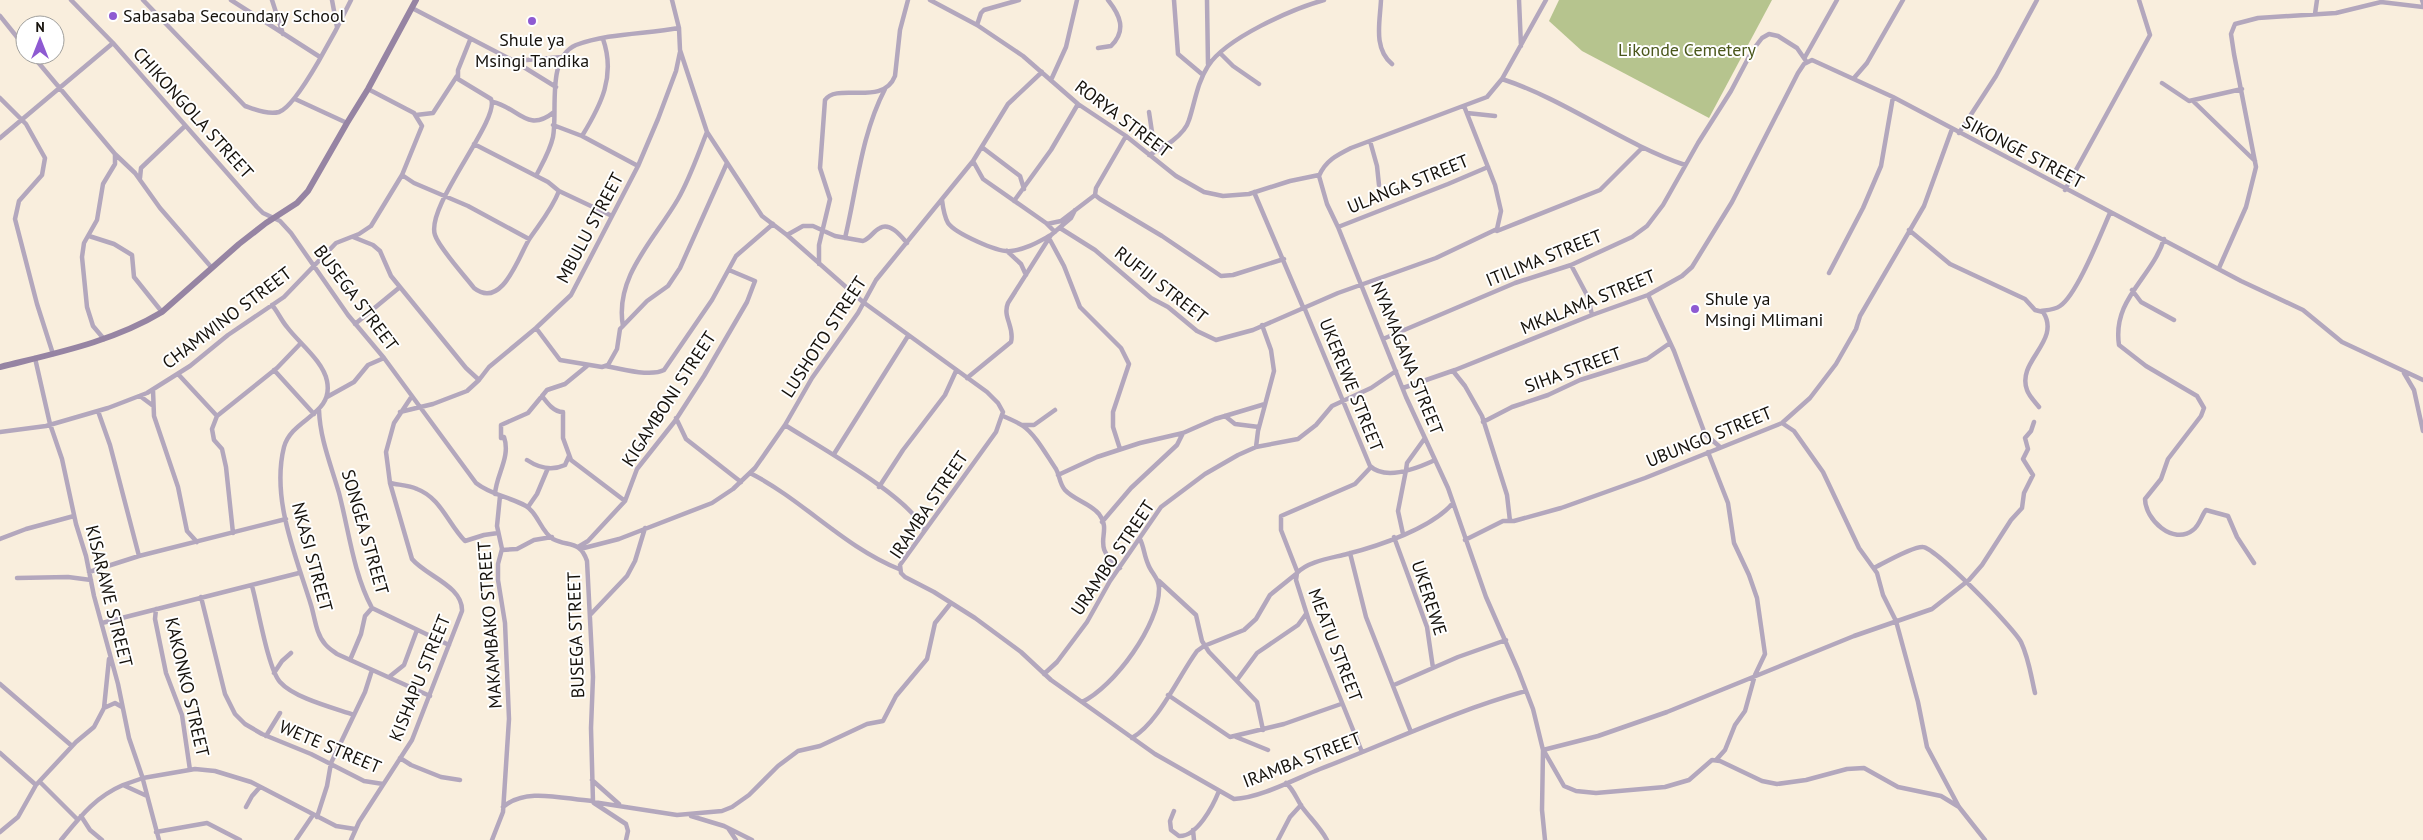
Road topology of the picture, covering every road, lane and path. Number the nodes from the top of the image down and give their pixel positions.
1 (71, 0) edge
2 (143, 0) edge
3 (231, 0) edge
4 (272, 0) edge
5 (332, 0) edge
6 (351, 0) edge
7 (416, 0) edge
8 (672, 0) edge
9 (908, 0) edge
10 (930, 0) edge
11 (1020, 0) edge
12 (1077, 0) edge
13 (1108, 0) edge
14 (1174, 0) edge
15 (1207, 0) edge
16 (1324, 0) edge
17 (1381, 0) edge
18 (1519, 0) edge
19 (1546, 0) edge
20 (1837, 0) edge
21 (1903, 0) edge
22 (2037, 0) edge
23 (2139, 0) edge
24 (2317, 0) edge
25 (2423, 7) edge
26 (412, 8) junction
27 (2315, 14) junction
28 (0, 16) edge
29 (977, 24) junction
30 (337, 28) junction
31 (679, 28) junction
32 (283, 34) junction
33 (15, 35) edge
34 (603, 39) junction
35 (470, 40) junction
36 (113, 43) junction
37 (1521, 47) junction
38 (1098, 48) dead end
39 (680, 50) junction
40 (1220, 53) junction
41 (320, 57) junction
42 (562, 57) junction
43 (1806, 59) junction
44 (514, 61) junction
45 (1208, 64) junction
46 (1392, 64) dead end
47 (40, 65) edge
48 (1042, 72) junction
49 (1203, 75) junction
50 (457, 76) junction
51 (1854, 78) junction
52 (1502, 79) junction
53 (1051, 80) junction
54 (2162, 83) dead end
55 (1259, 84) dead end
56 (59, 87) junction
57 (556, 87) junction
58 (368, 89) junction
59 (885, 89) junction
60 (2242, 90) junction
61 (1893, 97) junction
62 (0, 98) edge
63 (295, 99) junction
64 (493, 102) junction
65 (2194, 102) junction
66 (1078, 104) junction
67 (1464, 106) junction
68 (554, 112) junction
69 (1149, 112) dead end
70 (1467, 113) junction
71 (416, 115) junction
72 (1495, 116) dead end
73 (21, 120) junction
74 (347, 122) junction
75 (553, 125) junction
76 (185, 126) junction
77 (1952, 130) junction
78 (707, 132) junction
79 (1959, 133) junction
80 (582, 136) junction
81 (1126, 136) junction
82 (0, 138) edge
83 (1370, 141) junction
84 (474, 144) junction
85 (983, 148) junction
86 (1642, 148) junction
87 (1156, 152) junction
88 (115, 154) junction
89 (1149, 155) junction
90 (973, 161) junction
91 (2256, 162) junction
92 (727, 163) junction
93 (1685, 165) junction
94 (638, 166) junction
95 (1488, 166) junction
96 (402, 174) junction
97 (1319, 175) junction
98 (536, 176) junction
99 (140, 181) junction
100 (1379, 185) dead end
101 (1024, 188) junction
102 (2065, 190) junction
103 (559, 191) junction
104 (1254, 192) junction
105 (1095, 195) junction
106 (445, 197) junction
107 (942, 200) junction
108 (1014, 201) junction
109 (1075, 210) junction
110 (2110, 213) junction
111 (610, 215) junction
112 (276, 218) junction
113 (773, 224) junction
114 (1047, 224) junction
115 (1338, 226) junction
116 (1060, 228) junction
117 (823, 230) junction
118 (1909, 230) junction
119 (1493, 232) junction
120 (787, 235) junction
121 (89, 236) junction
122 (353, 236) junction
123 (1052, 236) junction
124 (845, 238) junction
125 (529, 239) junction
126 (2164, 240) junction
127 (906, 243) junction
128 (1007, 251) junction
129 (1284, 260) junction
130 (819, 264) junction
131 (313, 265) junction
132 (1570, 265) junction
133 (212, 268) junction
134 (2219, 268) junction
135 (729, 270) junction
136 (1829, 273) dead end
137 (1026, 275) junction
138 (1362, 284) junction
139 (400, 287) junction
140 (2132, 290) junction
141 (1648, 295) junction
142 (863, 302) junction
143 (272, 305) junction
144 (1304, 307) junction
145 (2041, 311) junction
146 (162, 312) junction
147 (1592, 315) junction
148 (2174, 320) dead end
149 (356, 324) junction
150 (1262, 325) junction
151 (623, 326) junction
152 (536, 328) junction
153 (908, 336) junction
154 (104, 339) junction
155 (1383, 339) junction
156 (301, 343) junction
157 (1670, 343) junction
158 (53, 354) junction
159 (35, 358) junction
160 (384, 358) junction
161 (589, 365) junction
162 (606, 366) junction
163 (0, 367) edge
164 (274, 370) junction
165 (956, 370) junction
166 (1396, 371) junction
167 (1452, 371) junction
168 (2403, 372) junction
169 (178, 374) junction
170 (967, 378) junction
171 (479, 380) junction
172 (2423, 380) edge
173 (1403, 388) junction
174 (153, 390) junction
175 (140, 396) junction
176 (412, 396) junction
177 (542, 396) junction
178 (326, 397) junction
179 (1344, 400) junction
180 (1265, 404) junction
181 (152, 405) junction
182 (420, 407) junction
183 (2039, 407) dead end
184 (319, 410) junction
185 (1055, 410) dead end
186 (98, 411) junction
187 (400, 412) junction
188 (314, 414) junction
189 (217, 416) junction
190 (1003, 416) junction
191 (1225, 416) junction
192 (676, 418) junction
193 (1484, 422) junction
194 (2034, 422) dead end
195 (1782, 423) junction
196 (50, 424) junction
197 (785, 425) junction
198 (1022, 425) junction
199 (1259, 427) junction
200 (2423, 431) edge
201 (0, 432) edge
202 (1183, 433) junction
203 (1425, 438) junction
204 (1256, 447) junction
205 (1720, 447) junction
206 (1120, 449) junction
207 (1708, 452) junction
208 (834, 454) junction
209 (569, 456) junction
210 (527, 460) dead end
211 (1435, 460) junction
212 (1371, 467) junction
213 (548, 468) junction
214 (1406, 470) junction
215 (750, 474) junction
216 (1058, 475) junction
217 (741, 482) junction
218 (390, 483) junction
219 (879, 487) junction
220 (495, 494) junction
221 (500, 496) junction
222 (625, 501) junction
223 (1453, 503) junction
224 (528, 507) junction
225 (74, 516) junction
226 (286, 520) junction
227 (1510, 521) junction
228 (1102, 522) junction
229 (645, 528) junction
230 (924, 531) junction
231 (232, 533) junction
232 (498, 533) junction
233 (189, 534) junction
234 (1403, 534) junction
235 (1394, 537) junction
236 (552, 538) junction
237 (0, 539) edge
238 (1140, 539) junction
239 (1466, 540) junction
240 (197, 542) junction
241 (183, 546) junction
242 (579, 548) junction
243 (502, 550) junction
244 (1350, 553) junction
245 (139, 556) junction
246 (2254, 563) dead end
247 (1120, 568) junction
248 (1874, 568) junction
249 (900, 569) junction
250 (89, 572) junction
251 (299, 573) junction
252 (1297, 573) junction
253 (17, 578) dead end
254 (1157, 578) junction
255 (91, 580) junction
256 (1966, 582) junction
257 (252, 586) junction
258 (202, 597) junction
259 (950, 603) junction
260 (372, 608) junction
261 (156, 609) junction
262 (1306, 614) junction
263 (590, 615) junction
264 (1896, 621) junction
265 (102, 623) junction
266 (417, 630) junction
267 (1506, 640) junction
268 (449, 646) junction
269 (1204, 646) junction
270 (291, 653) dead end
271 (109, 655) junction
272 (350, 660) junction
273 (1433, 668) junction
274 (372, 670) junction
275 (274, 673) junction
276 (1044, 674) junction
277 (1755, 675) junction
278 (389, 677) junction
279 (1237, 680) junction
280 (0, 684) edge
281 (1394, 685) junction
282 (1526, 691) junction
283 (2035, 693) dead end
284 (1168, 695) junction
285 (430, 696) junction
286 (1082, 702) junction
287 (1341, 704) junction
288 (122, 707) junction
289 (104, 708) junction
290 (280, 713) dead end
291 (354, 715) junction
292 (1263, 730) junction
293 (1411, 732) junction
294 (266, 736) junction
295 (1235, 736) junction
296 (1132, 738) junction
297 (72, 746) junction
298 (1268, 750) dead end
299 (1544, 751) junction
300 (1362, 752) junction
301 (0, 753) edge
302 (400, 758) junction
303 (1716, 760) junction
304 (331, 763) junction
305 (190, 770) junction
306 (143, 778) junction
307 (460, 780) dead end
308 (592, 780) junction
309 (1286, 783) junction
310 (38, 784) junction
311 (123, 784) junction
312 (383, 784) junction
313 (260, 787) junction
314 (1218, 791) junction
315 (147, 796) junction
316 (592, 801) junction
317 (619, 805) junction
318 (1301, 805) junction
319 (246, 807) dead end
320 (503, 807) junction
321 (1960, 807) junction
322 (1174, 811) dead end
323 (688, 815) junction
324 (315, 816) junction
325 (80, 818) junction
326 (728, 827) junction
327 (356, 829) junction
328 (1193, 830) junction
329 (0, 832) edge
330 (156, 832) junction
331 (61, 840) edge
332 (102, 840) edge
333 (159, 840) edge
334 (240, 840) edge
335 (296, 840) edge
336 (351, 840) edge
337 (492, 840) edge
338 (626, 840) edge
339 (736, 840) edge
340 (752, 840) edge
341 (1194, 840) edge
342 (1278, 840) edge
343 (1327, 840) edge
344 (1545, 840) edge
345 (1985, 840) edge

1 - 36 street, CHIKONGOLA STREET
2 - 63 street
3 - 32 street
4 - 32 street
5 - 30 street
6 - 30 street
7 - 26 street
8 - 31 street
9 - 59 street
10 - 29 street, RORYA STREET
11 - 29 street
12 - 53 street
13 - 38 street
14 - 49 street
15 - 45 street
16 - 40 street
17 - 46 street
18 - 37 street
19 - 37 street
20 - 43 street, MKALAMA STREET
21 - 51 street
22 - 79 street
23 - 102 street
24 - 27 street
25 - 27 street
26 - 35 street
26 - 58 street
27 - 60 street
28 - 33 street
29 - 48 street, RORYA STREET
30 - 41 street
31 - 34 street
31 - 39 street
32 - 41 street
34 - 42 street
34 - 80 street
35 - 44 street
35 - 50 street
36 - 56 street
36 - 76 street, CHIKONGOLA STREET
37 - 52 street
39 - 78 street
39 - 94 street, MBULU STREET
40 - 45 street
40 - 55 street
41 - 63 street
42 - 44 street
42 - 57 street
43 - 51 street, SIKONGE STREET
43 - 93 street, ITILIMA STREET
43 - 141 street, MKALAMA STREET
44 - 57 street
45 - 49 street
47 - 56 street
48 - 53 street, RORYA STREET
48 - 85 street, LUSHOTO STREET
49 - 87 street
50 - 64 street
50 - 71 street
51 - 61 street, SIKONGE STREET
52 - 67 street
52 - 86 street
53 - 66 street, RORYA STREET
54 - 65 street
56 - 73 street
56 - 88 street
57 - 68 street
58 - 71 street
58 - 74 street
59 - 117 street
59 - 124 street
60 - 65 street
60 - 91 street
61 - 77 street, SIKONGE STREET
61 - 136 street
62 - 73 street
63 - 74 street
64 - 68 street
64 - 84 street
65 - 91 street
66 - 81 street, RORYA STREET
66 - 101 street
67 - 70 street
67 - 83 street
68 - 75 street
69 - 87 street
70 - 72 street
70 - 95 street
71 - 96 street, CHAMWINO STREET
73 - 82 street
73 - 158 street
74 - 112 street
75 - 80 street
75 - 98 street
76 - 99 street
76 - 112 street, CHIKONGOLA STREET
77 - 79 street, SIKONGE STREET
77 - 118 street, UBUNGO STREET
78 - 92 street
78 - 151 street
79 - 102 street, SIKONGE STREET
80 - 94 street
81 - 89 street, RORYA STREET
81 - 105 street
83 - 97 street
83 - 100 street
84 - 98 street
84 - 106 street
85 - 90 street, LUSHOTO STREET
85 - 101 street
86 - 93 street
86 - 119 street, RUFIJI STREET
87 - 89 street
88 - 99 street
88 - 121 street
89 - 104 street, RORYA STREET
90 - 107 street, LUSHOTO STREET
90 - 108 street
91 - 134 street
92 - 113 street
92 - 151 street
93 - 132 street, ITILIMA STREET
94 - 111 street, MBULU STREET
95 - 115 street, ULANGA STREET
95 - 119 street
96 - 106 street
96 - 122 street, CHAMWINO STREET
97 - 104 street, RORYA STREET
97 - 115 street, NYAMAGANA STREET
98 - 103 street
99 - 133 street
101 - 108 street
102 - 110 street, SIKONGE STREET
103 - 111 street
103 - 125 street
104 - 129 street, UKEREWE STREET
105 - 109 street
105 - 129 street
106 - 125 street
106 - 125 street
107 - 127 street, LUSHOTO STREET
107 - 128 street
108 - 114 street
109 - 114 street
109 - 116 street
110 - 126 street, SIKONGE STREET
110 - 145 street
111 - 152 street, MBULU STREET
112 - 131 street, BUSEGA STREET
112 - 133 street
113 - 120 street
113 - 135 street
114 - 123 street
115 - 138 street, NYAMAGANA STREET
116 - 123 street
116 - 150 street, RUFIJI STREET
117 - 120 street
117 - 124 street
117 - 130 street
118 - 145 street
118 - 195 street, UBUNGO STREET
119 - 138 street, RUFIJI STREET
120 - 130 street
121 - 146 street
121 - 154 street
122 - 131 street, CHAMWINO STREET
122 - 139 street
123 - 128 street
123 - 137 street
123 - 206 street
124 - 127 street
126 - 134 street, SIKONGE STREET
126 - 140 street
127 - 142 street, LUSHOTO STREET
128 - 137 street
129 - 144 street, UKEREWE STREET
130 - 142 street
131 - 143 street, CHAMWINO STREET
131 - 149 street, BUSEGA STREET
132 - 147 street
132 - 155 street, ITILIMA STREET
133 - 146 street
134 - 168 street, SIKONGE STREET
135 - 162 street
135 - 192 street, KIGAMBONI STREET
137 - 170 street
138 - 144 street, RUFIJI STREET
138 - 155 street, NYAMAGANA STREET
139 - 149 street
139 - 171 street
140 - 148 street
140 - 246 street
141 - 147 street, MKALAMA STREET
141 - 157 street
142 - 153 street
142 - 197 street, LUSHOTO STREET
143 - 156 street
143 - 169 street, CHAMWINO STREET
144 - 150 street, RUFIJI STREET
144 - 179 street, UKEREWE STREET
145 - 183 street
146 - 154 street
147 - 167 street, MKALAMA STREET
149 - 160 street, BUSEGA STREET
150 - 180 street
151 - 162 street
152 - 161 street
152 - 171 street, MBULU STREET
153 - 165 street
153 - 208 street
154 - 158 street
155 - 166 street, NYAMAGANA STREET
156 - 164 street
156 - 178 street
157 - 193 street, SIHA STREET
157 - 205 street
158 - 159 street
159 - 163 street
159 - 196 street, KISARAWE STREET
160 - 176 street, BUSEGA STREET
160 - 178 street
161 - 162 street
161 - 177 street
164 - 188 street
164 - 189 street
165 - 170 street
165 - 219 street
166 - 173 street, NYAMAGANA STREET
166 - 179 street, URAMBO STREET
167 - 173 street, MKALAMA STREET
167 - 193 street
168 - 172 street, SIKONGE STREET
168 - 200 street
169 - 174 street, CHAMWINO STREET
169 - 189 street
170 - 190 street
171 - 182 street, MBULU STREET
173 - 203 street, NYAMAGANA STREET
174 - 175 street, CHAMWINO STREET
174 - 181 street
175 - 181 street
175 - 186 street, CHAMWINO STREET
176 - 182 street, BUSEGA STREET
176 - 187 street, KISHAPU STREET
177 - 209 street
177 - 220 street
178 - 184 street, NKASI STREET
179 - 204 street, URAMBO STREET
179 - 212 street, UKEREWE STREET
180 - 191 street
180 - 199 street
181 - 233 street
182 - 187 street, MBULU STREET
182 - 220 street, BUSEGA STREET
184 - 188 street, NKASI STREET
184 - 260 street, SONGEA STREET
185 - 198 street
186 - 196 street, CHAMWINO STREET
186 - 245 street
187 - 218 street, KISHAPU STREET
188 - 226 street, NKASI STREET
189 - 231 street
190 - 198 street
190 - 230 street, IRAMBA STREET
191 - 199 street
191 - 202 street
192 - 217 street
192 - 222 street, KIGAMBONI STREET
193 - 227 street
194 - 256 street
195 - 205 street, UBUNGO STREET
195 - 248 street
196 - 201 street, CHAMWINO STREET
196 - 225 street, KISARAWE STREET
197 - 208 street
197 - 215 street, LUSHOTO STREET
198 - 216 street
199 - 204 street
202 - 206 street
202 - 228 street
203 - 211 street, NYAMAGANA STREET
203 - 214 street
204 - 238 street, URAMBO STREET
205 - 207 street, UBUNGO STREET
206 - 216 street
207 - 227 street, UBUNGO STREET
207 - 277 street
208 - 219 street
209 - 213 street
209 - 222 street
210 - 213 street
211 - 214 street, UKEREWE STREET
211 - 223 street, NYAMAGANA STREET
212 - 214 street, UKEREWE STREET
212 - 252 street
213 - 224 street
214 - 234 street
215 - 217 street, LUSHOTO STREET
215 - 249 street
216 - 228 street
217 - 229 street, LUSHOTO STREET
218 - 232 street
218 - 268 street, KISHAPU STREET
219 - 230 street
220 - 221 street, BUSEGA STREET
221 - 224 street, BUSEGA STREET
221 - 232 street, MAKAMBAKO STREET
222 - 242 street, KIGAMBONI STREET
223 - 234 street, MEATU STREET
223 - 239 street, NYAMAGANA STREET
224 - 236 street
225 - 237 street
225 - 250 street, KISARAWE STREET
226 - 231 street
226 - 251 street, NKASI STREET
227 - 239 street, UBUNGO STREET
228 - 247 street
229 - 242 street, LUSHOTO STREET
229 - 263 street
230 - 249 street, IRAMBA STREET
231 - 240 street
232 - 243 street, MAKAMBAKO STREET
233 - 240 street
233 - 241 street
234 - 235 street, MEATU STREET
235 - 244 street, MEATU STREET
235 - 273 street, UKEREWE
236 - 242 street, BUSEGA STREET
236 - 243 street
238 - 247 street, URAMBO STREET
238 - 254 street
239 - 267 street, NYAMAGANA STREET
240 - 241 street
241 - 245 street
242 - 263 street, BUSEGA STREET
243 - 320 street, MAKAMBAKO STREET
244 - 252 street, MEATU STREET
244 - 281 street
245 - 250 street
247 - 276 street, URAMBO STREET
248 - 256 street
248 - 264 street
249 - 259 street, IRAMBA STREET
250 - 255 street, KISARAWE STREET
251 - 257 street
251 - 272 street, NKASI STREET
252 - 262 street, MEATU STREET
252 - 269 street
253 - 255 street
254 - 269 street
254 - 286 street
255 - 265 street, KISARAWE STREET
256 - 264 street
256 - 283 street
257 - 258 street
257 - 275 street
258 - 261 street
258 - 294 street, WETE STREET
259 - 276 street, IRAMBA STREET
259 - 323 street
260 - 266 street, SONGEA STREET
260 - 272 street
261 - 265 street
261 - 305 street, KAKONKO STREET
262 - 279 street
262 - 287 street, MEATU STREET
263 - 308 street, BUSEGA STREET
264 - 277 street
264 - 321 street
265 - 271 street, KISARAWE STREET
266 - 268 street, SONGEA STREET
266 - 278 street
267 - 273 street
267 - 282 street, NYAMAGANA STREET
268 - 285 street, KISHAPU STREET
269 - 279 street
269 - 284 street
270 - 275 street
271 - 288 street, KISARAWE STREET
271 - 289 street
272 - 274 street, NKASI STREET
273 - 281 street
274 - 278 street, NKASI STREET
274 - 291 street
275 - 291 street
276 - 286 street, IRAMBA STREET
277 - 299 street
277 - 303 street
278 - 285 street, NKASI STREET
279 - 292 street
280 - 297 street
281 - 293 street
282 - 293 street, IRAMBA STREET
282 - 299 street, NYAMAGANA STREET
284 - 295 street
284 - 296 street
285 - 302 street, KISHAPU STREET
286 - 296 street, IRAMBA STREET
287 - 292 street
287 - 300 street, MEATU STREET
288 - 289 street
288 - 306 street, KISARAWE STREET
289 - 297 street
290 - 294 street, WETE STREET
291 - 304 street
292 - 295 street
293 - 300 street, IRAMBA STREET
294 - 304 street, WETE STREET
295 - 298 street
296 - 314 street, IRAMBA STREET
297 - 310 street
299 - 303 street
299 - 344 street, NYAMAGANA STREET
300 - 309 street, IRAMBA STREET
301 - 310 street
302 - 307 street
302 - 312 street, KISHAPU STREET
303 - 321 street
304 - 312 street, WETE STREET
304 - 324 street
305 - 306 street
305 - 313 street
306 - 311 street
306 - 315 street, KISARAWE STREET
308 - 316 street, BUSEGA STREET
308 - 317 street
309 - 314 street, IRAMBA STREET
309 - 318 street
310 - 325 street
310 - 329 street
311 - 315 street
311 - 325 street
312 - 327 street, KISHAPU STREET
313 - 319 street
313 - 324 street
314 - 328 street
315 - 330 street, KISARAWE STREET
316 - 317 street
316 - 320 street
316 - 338 street
317 - 323 street
318 - 342 street
318 - 343 street
320 - 337 street, MAKAMBAKO STREET
321 - 345 street
322 - 328 street
323 - 326 street
324 - 327 street
324 - 335 street
325 - 331 street
325 - 332 street
326 - 339 street
326 - 340 street
327 - 336 street, KISHAPU STREET
328 - 341 street
330 - 333 street, KISARAWE STREET
330 - 334 street

